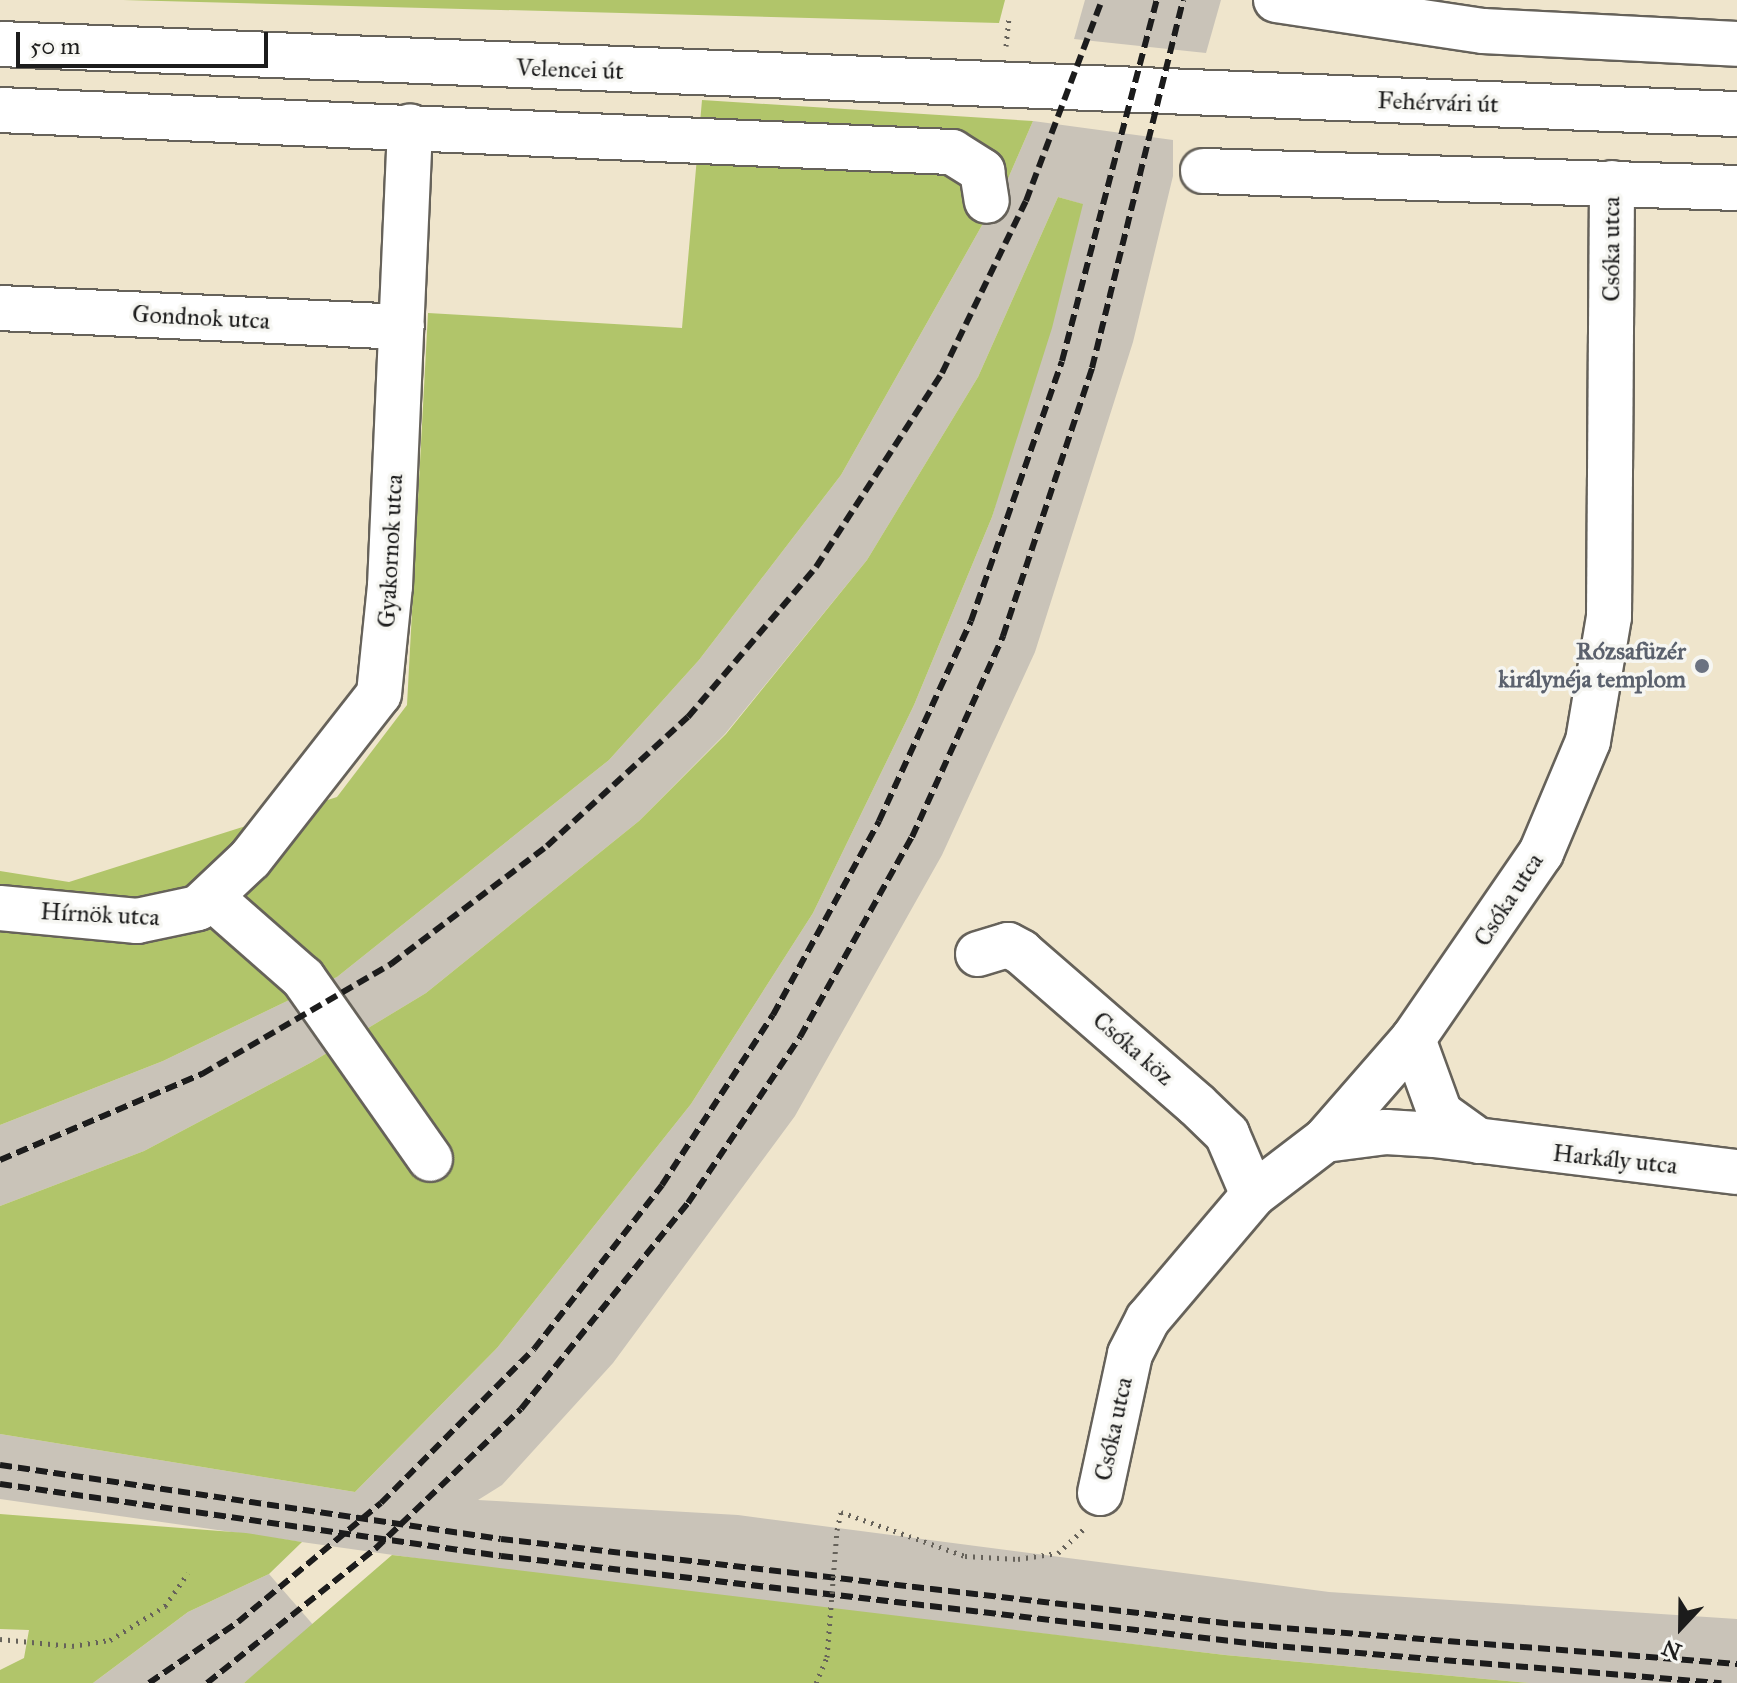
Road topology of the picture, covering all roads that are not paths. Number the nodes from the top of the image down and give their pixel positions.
1 (1276, 0) edge
2 (0, 44) edge
3 (1737, 44) edge
4 (1140, 92) joint
5 (0, 110) edge
6 (1737, 114) edge
7 (410, 126) junction
8 (1203, 171) dead end
9 (1612, 183) junction
10 (1737, 188) edge
11 (987, 201) dead end
12 (0, 308) edge
13 (402, 327) junction
14 (206, 904) junction
15 (0, 908) edge
16 (978, 954) dead end
17 (1413, 1039) junction
18 (1325, 1140) junction
19 (1492, 1147) junction
20 (430, 1159) dead end
21 (1737, 1172) edge
22 (1253, 1195) junction
23 (1100, 1493) road end

1 - 3 street
2 - 4 street, Velencei út
4 - 6 street, Fehérvári út
5 - 7 street
7 - 11 street
7 - 13 street, Gyakornok utca
8 - 9 street
9 - 10 street
9 - 17 street, Csóka utca
12 - 13 street, Gondnok utca
13 - 14 street, Gyakornok utca
14 - 15 street, Hírnök utca
14 - 20 street
16 - 22 street, Csóka köz
17 - 18 street, Csóka utca
17 - 19 street, Harkály utca
18 - 19 street, Harkály utca
18 - 22 street, Csóka utca
19 - 21 street, Harkály utca
22 - 23 street, Csóka utca

